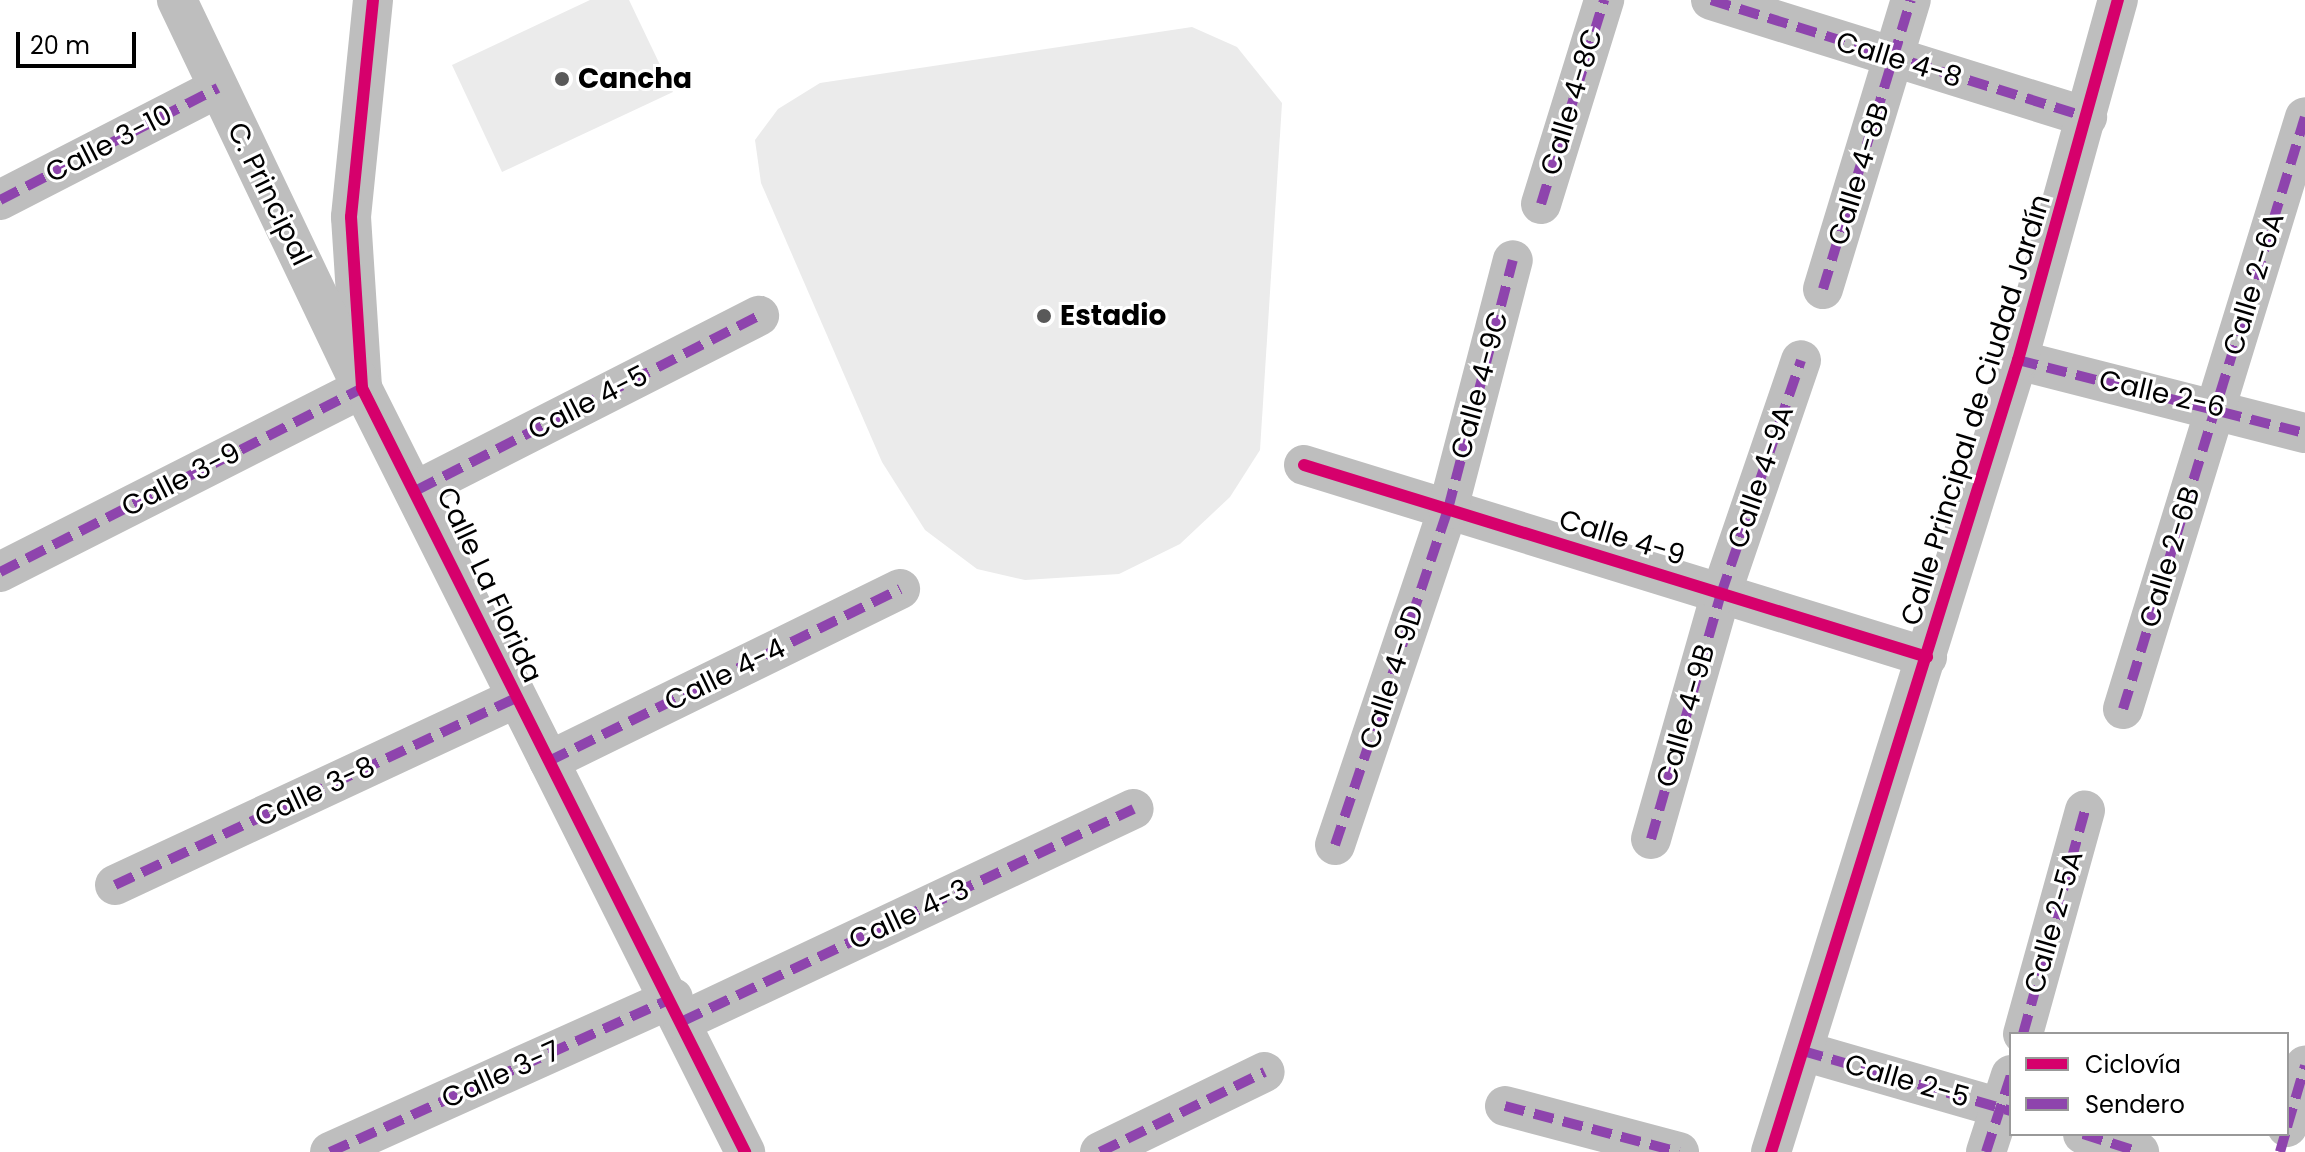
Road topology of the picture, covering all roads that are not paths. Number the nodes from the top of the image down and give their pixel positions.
1 (177, 0) edge
2 (373, 0) edge
3 (1604, 0) edge
4 (1711, 0) edge
5 (1911, 0) edge
6 (2118, 0) edge
7 (1894, 59) junction
8 (218, 88) junction
9 (2087, 117) junction
10 (2305, 117) edge
11 (0, 200) edge
12 (1541, 204) dead end
13 (1513, 260) dead end
14 (1823, 289) dead end
15 (759, 316) dead end
16 (1801, 360) dead end
17 (2018, 360) junction
18 (362, 388) junction
19 (2217, 405) junction
20 (2305, 433) edge
21 (1304, 465) dead end
22 (417, 490) junction
23 (1448, 509) junction
24 (0, 572) edge
25 (900, 589) dead end
26 (1721, 594) junction
27 (1927, 657) junction
28 (516, 698) junction
29 (2123, 709) dead end
30 (549, 761) junction
31 (1134, 809) dead end
32 (2085, 810) dead end
33 (1651, 839) dead end
34 (1335, 845) dead end
35 (115, 885) dead end
36 (678, 1010) junction
37 (2024, 1032) edge
38 (1803, 1051) junction
39 (2305, 1066) edge
40 (1265, 1072) dead end
41 (2008, 1098) edge
42 (1505, 1106) dead end
43 (2289, 1120) edge
44 (2089, 1136) edge
45 (330, 1152) edge
46 (745, 1152) edge
47 (1100, 1152) edge
48 (1679, 1152) edge
49 (1771, 1152) edge
50 (1986, 1152) edge
51 (2139, 1152) edge

1 - 8 street, C. Principal
2 - 18 street, Calle La Florida
3 - 12 street, Calle 4-8C
4 - 7 street, Calle 4-8
5 - 7 street, Calle 4-8B
6 - 9 street, Calle Principal de Ciudad Jardín
7 - 9 street, Calle 4-8
7 - 14 street, Calle 4-8B
8 - 11 street, Calle 3-10
8 - 18 street, C. Principal
9 - 17 street, Calle Principal de Ciudad Jardín
10 - 19 street, Calle 2-6A
13 - 23 street, Calle 4-9C
15 - 22 street, Calle 4-5
16 - 26 street, Calle 4-9A
17 - 19 street, Calle 2-6
17 - 27 street, Calle Principal de Ciudad Jardín
18 - 22 street, Calle La Florida
18 - 24 street, Calle 3-9
19 - 20 street, Calle 2-6
19 - 29 street, Calle 2-6B
21 - 23 street, Calle 4-9
22 - 28 street, Calle La Florida
23 - 26 street, Calle 4-9
23 - 34 street, Calle 4-9D
25 - 30 street, Calle 4-4
26 - 27 street, Calle 4-9
26 - 33 street, Calle 4-9B
27 - 38 street, Calle Principal de Ciudad Jardín
28 - 30 street, Calle La Florida
28 - 35 street, Calle 3-8
30 - 36 street, Calle La Florida
31 - 36 street, Calle 4-3
32 - 37 street, Calle 2-5A
36 - 45 street, Calle 3-7
36 - 46 street, Calle La Florida
38 - 41 street, Calle 2-5
38 - 49 street, Calle Principal de Ciudad Jardín
39 - 43 street
40 - 47 street
41 - 50 street
42 - 48 street
44 - 51 street

